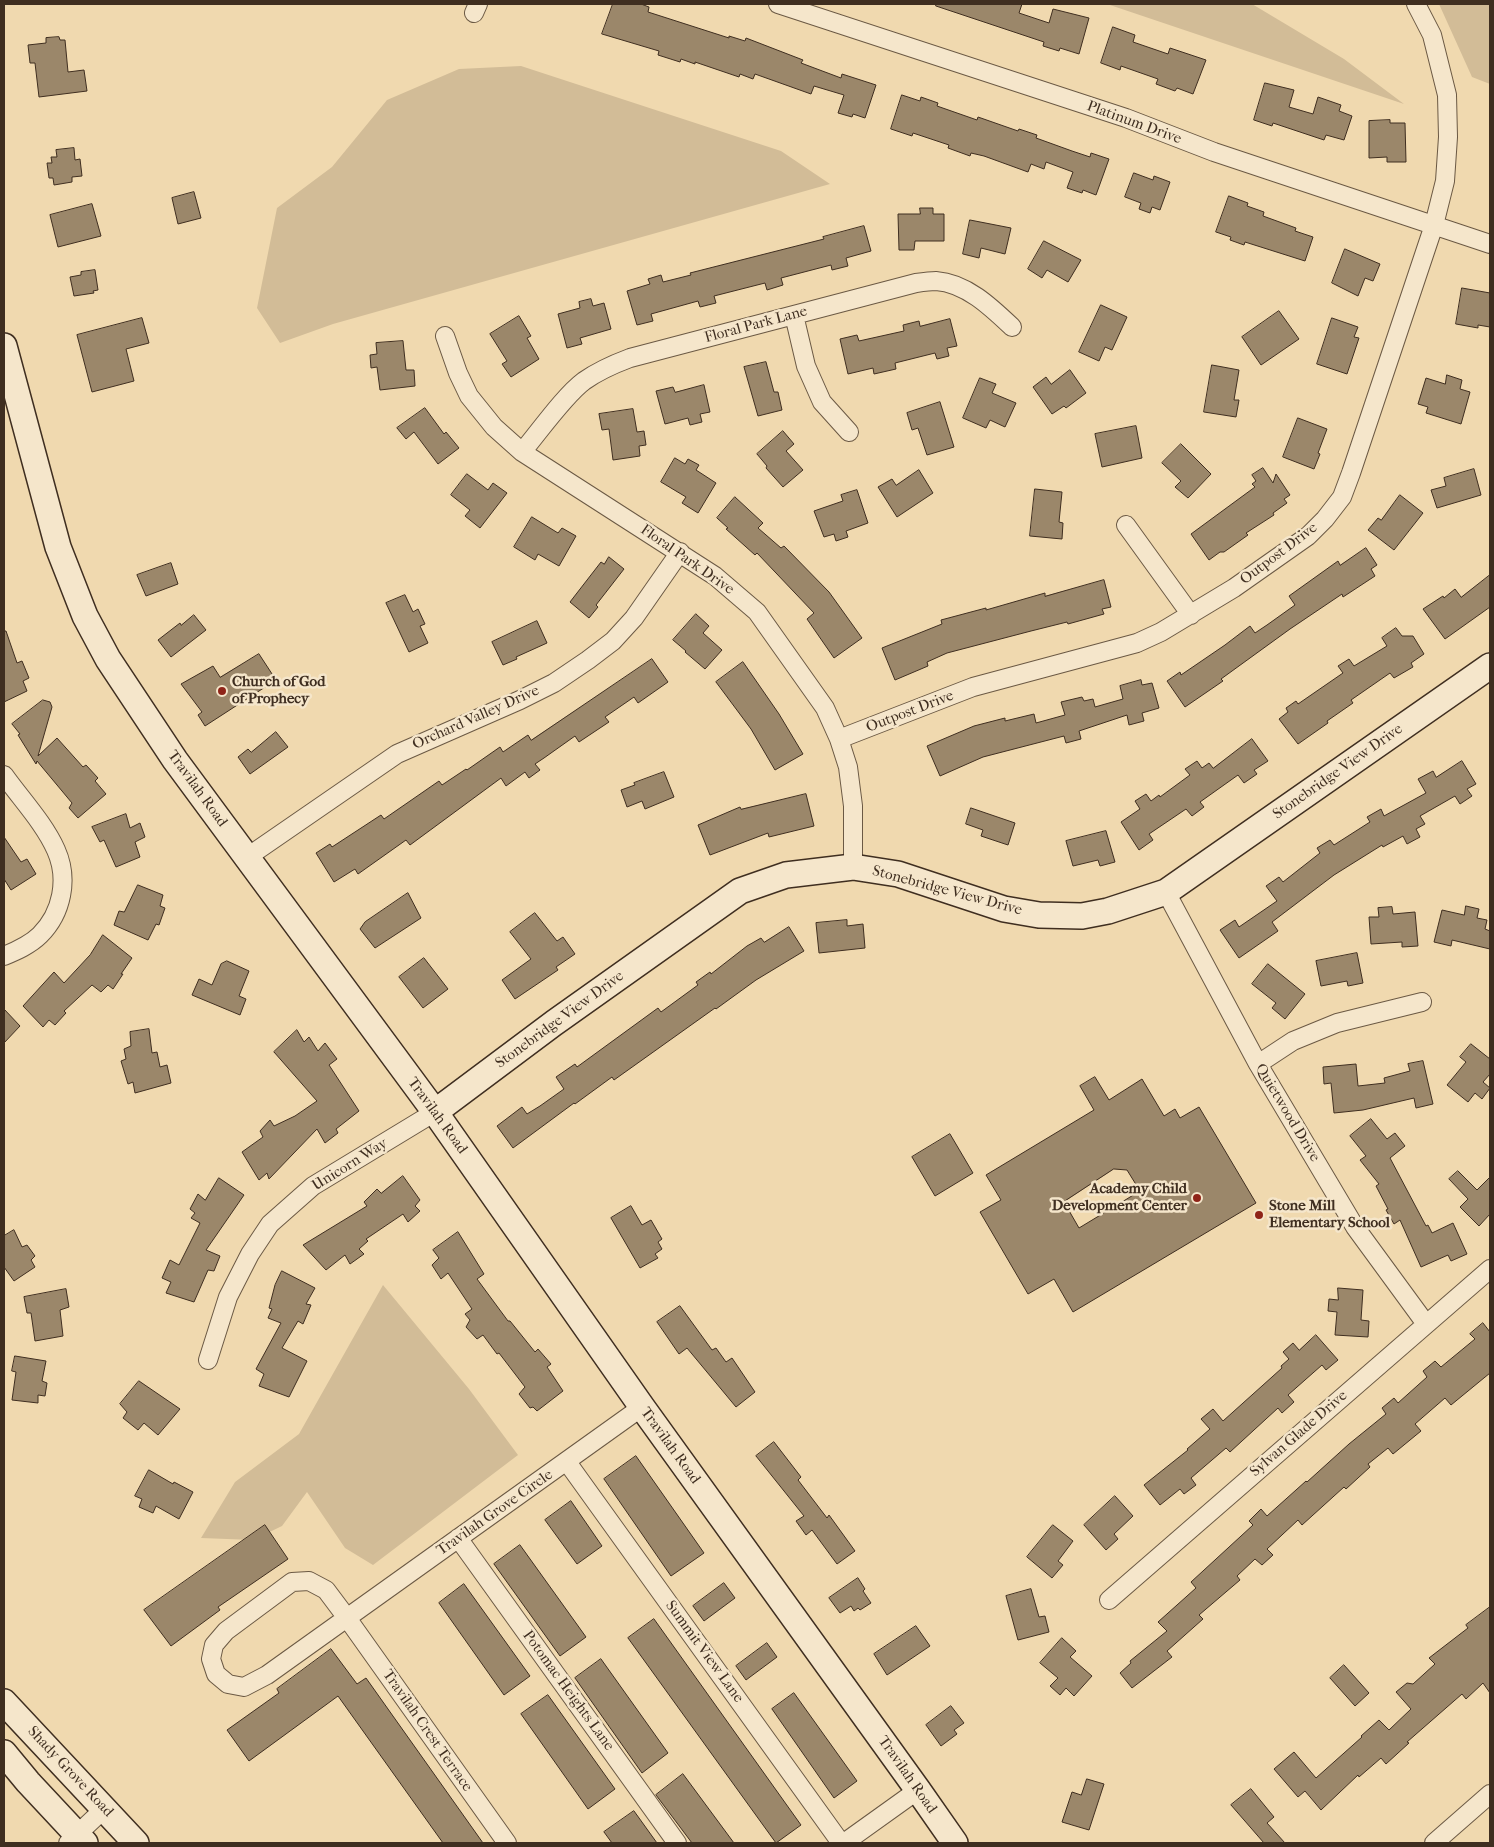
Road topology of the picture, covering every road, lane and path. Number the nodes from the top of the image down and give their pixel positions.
1 (778, 4) edge
2 (1416, 4) edge
3 (1434, 225) junction
4 (1490, 244) edge
5 (794, 315) junction
6 (1012, 326) dead end
7 (445, 336) dead end
8 (4, 346) edge
9 (849, 432) dead end
10 (522, 452) junction
11 (1126, 525) dead end
12 (680, 552) junction
13 (1191, 615) junction
14 (1490, 666) edge
15 (839, 739) junction
16 (4, 775) edge
17 (246, 858) junction
18 (853, 867) junction
19 (1166, 892) junction
20 (4, 956) edge
21 (1422, 1002) dead end
22 (1258, 1064) junction
23 (435, 1112) junction
24 (1490, 1269) edge
25 (1426, 1324) junction
26 (208, 1360) dead end
27 (642, 1407) junction
28 (567, 1462) junction
29 (458, 1538) junction
30 (1109, 1600) dead end
31 (347, 1618) junction
32 (4, 1702) edge
33 (4, 1754) edge
34 (918, 1790) junction
35 (1490, 1794) edge
36 (104, 1809) junction
37 (77, 1840) edge
38 (136, 1843) edge
39 (507, 1843) edge
40 (677, 1843) edge
41 (842, 1843) edge
42 (954, 1843) edge
43 (1434, 1843) edge

1 - 3 street, Platinum Drive
2 - 3 street, Outpost Drive
3 - 4 street, Platinum Drive
3 - 13 street, Outpost Drive
5 - 6 street, Floral Park Lane
5 - 9 street
5 - 10 street, Floral Park Lane
7 - 10 street, Floral Park Drive
8 - 17 main road, Travilah Road
10 - 12 street, Floral Park Drive
11 - 13 street
12 - 15 street, Floral Park Drive
12 - 17 street, Orchard Valley Drive
13 - 15 street, Outpost Drive
14 - 19 main road, Stonebridge View Drive
15 - 18 street, Floral Park Drive
16 - 20 street
17 - 23 main road, Travilah Road
18 - 19 main road, Stonebridge View Drive
18 - 23 main road, Stonebridge View Drive
19 - 22 street, Quietwood Drive
21 - 22 street
22 - 25 street, Quietwood Drive
23 - 26 street, Unicorn Way
23 - 27 main road, Travilah Road
24 - 25 street, Sylvan Glade Drive
25 - 30 street, Sylvan Glade Drive
27 - 28 street, Travilah Grove Circle
27 - 34 main road, Travilah Road
28 - 29 street, Travilah Grove Circle
28 - 41 street, Summit View Lane
29 - 31 street, Travilah Grove Circle
29 - 40 street, Potomac Heights Lane
31 - 31 street, Travilah Grove Circle
31 - 39 street, Travilah Crest Terrace
32 - 36 main road, Shady Grove Road
33 - 37 main road
34 - 41 street
34 - 42 main road, Travilah Road
35 - 43 street
36 - 37 street
36 - 38 main road, Shady Grove Road

